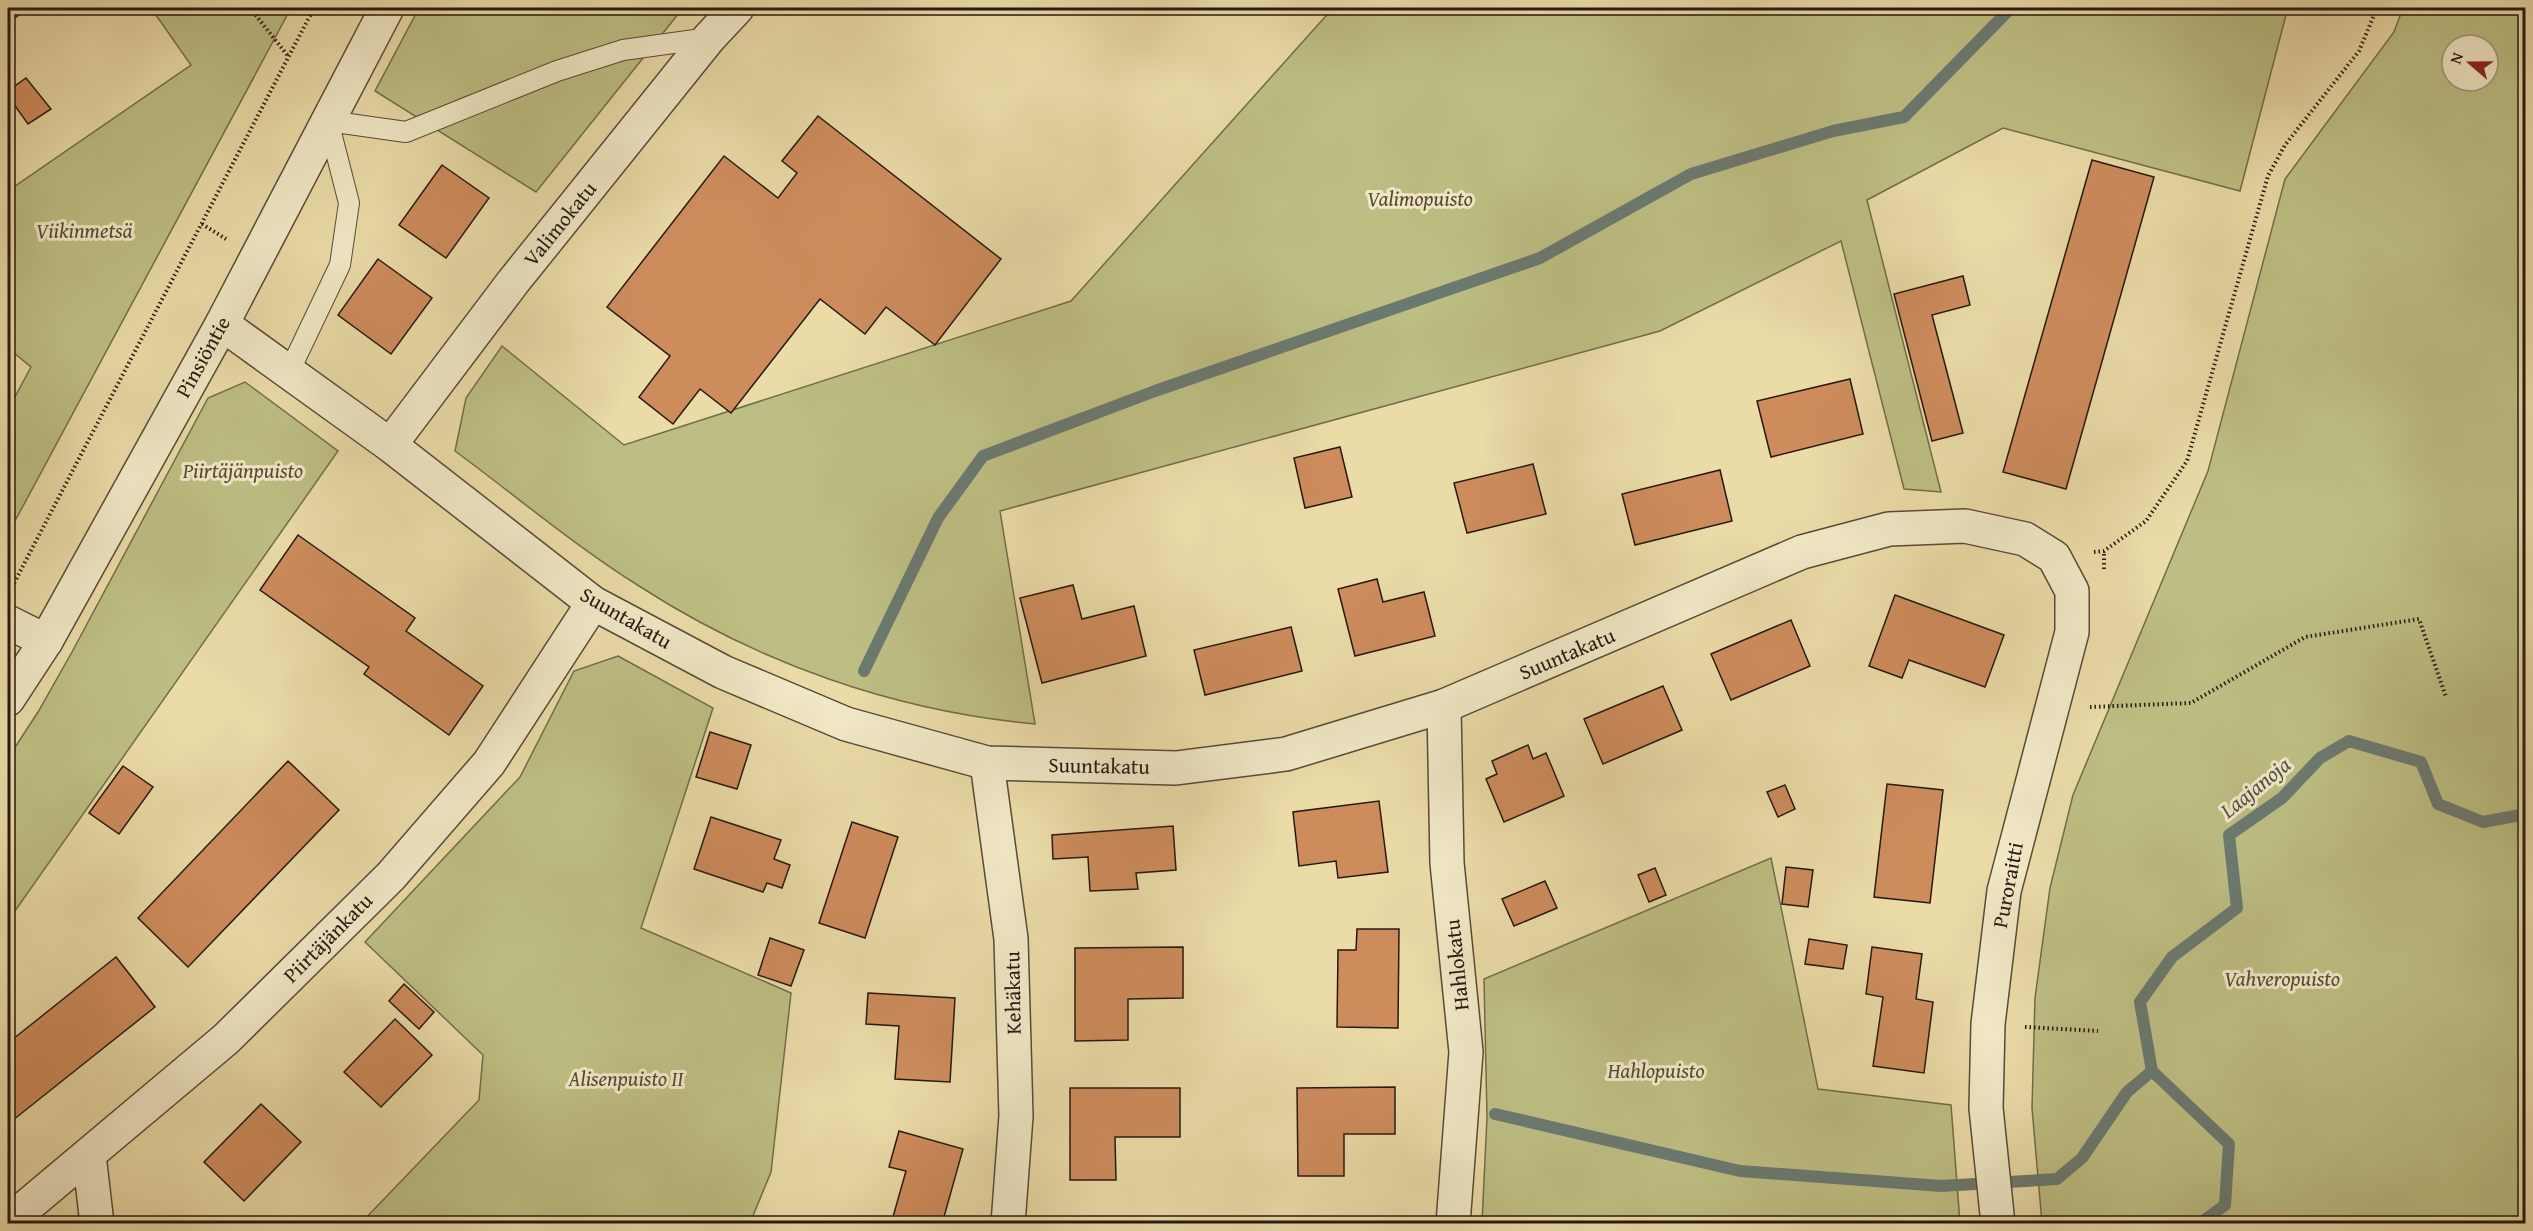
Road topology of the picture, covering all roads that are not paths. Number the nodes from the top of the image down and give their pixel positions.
1 (387, 8) edge
2 (737, 8) edge
3 (709, 38) junction
4 (328, 122) junction
5 (222, 324) junction
6 (289, 372) junction
7 (390, 445) junction
8 (2054, 557) joint
9 (593, 603) junction
10 (8, 622) edge
11 (46, 641) junction
12 (8, 699) edge
13 (1444, 706) junction
14 (987, 763) junction
15 (89, 1155) junction
16 (8, 1222) edge
17 (97, 1224) edge
18 (1008, 1224) edge
19 (1453, 1224) edge
20 (1998, 1224) edge

1 - 4 street, Pinsiöntie
2 - 3 street, Valimokatu
3 - 4 lane
3 - 7 street, Valimokatu
4 - 5 street, Pinsiöntie
4 - 6 lane
5 - 6 street, Suuntakatu
5 - 11 street, Pinsiöntie
6 - 7 street, Suuntakatu
7 - 9 street, Suuntakatu
8 - 13 street, Suuntakatu
8 - 20 street, Puroraitti
9 - 14 street, Suuntakatu
9 - 15 street, Piirtäjänkatu
10 - 11 street
11 - 12 street, Pinsiöntie
13 - 14 street, Suuntakatu
13 - 19 street, Hahlokatu
14 - 18 street, Kehäkatu
15 - 16 street, Piirtäjänkatu
15 - 17 street

